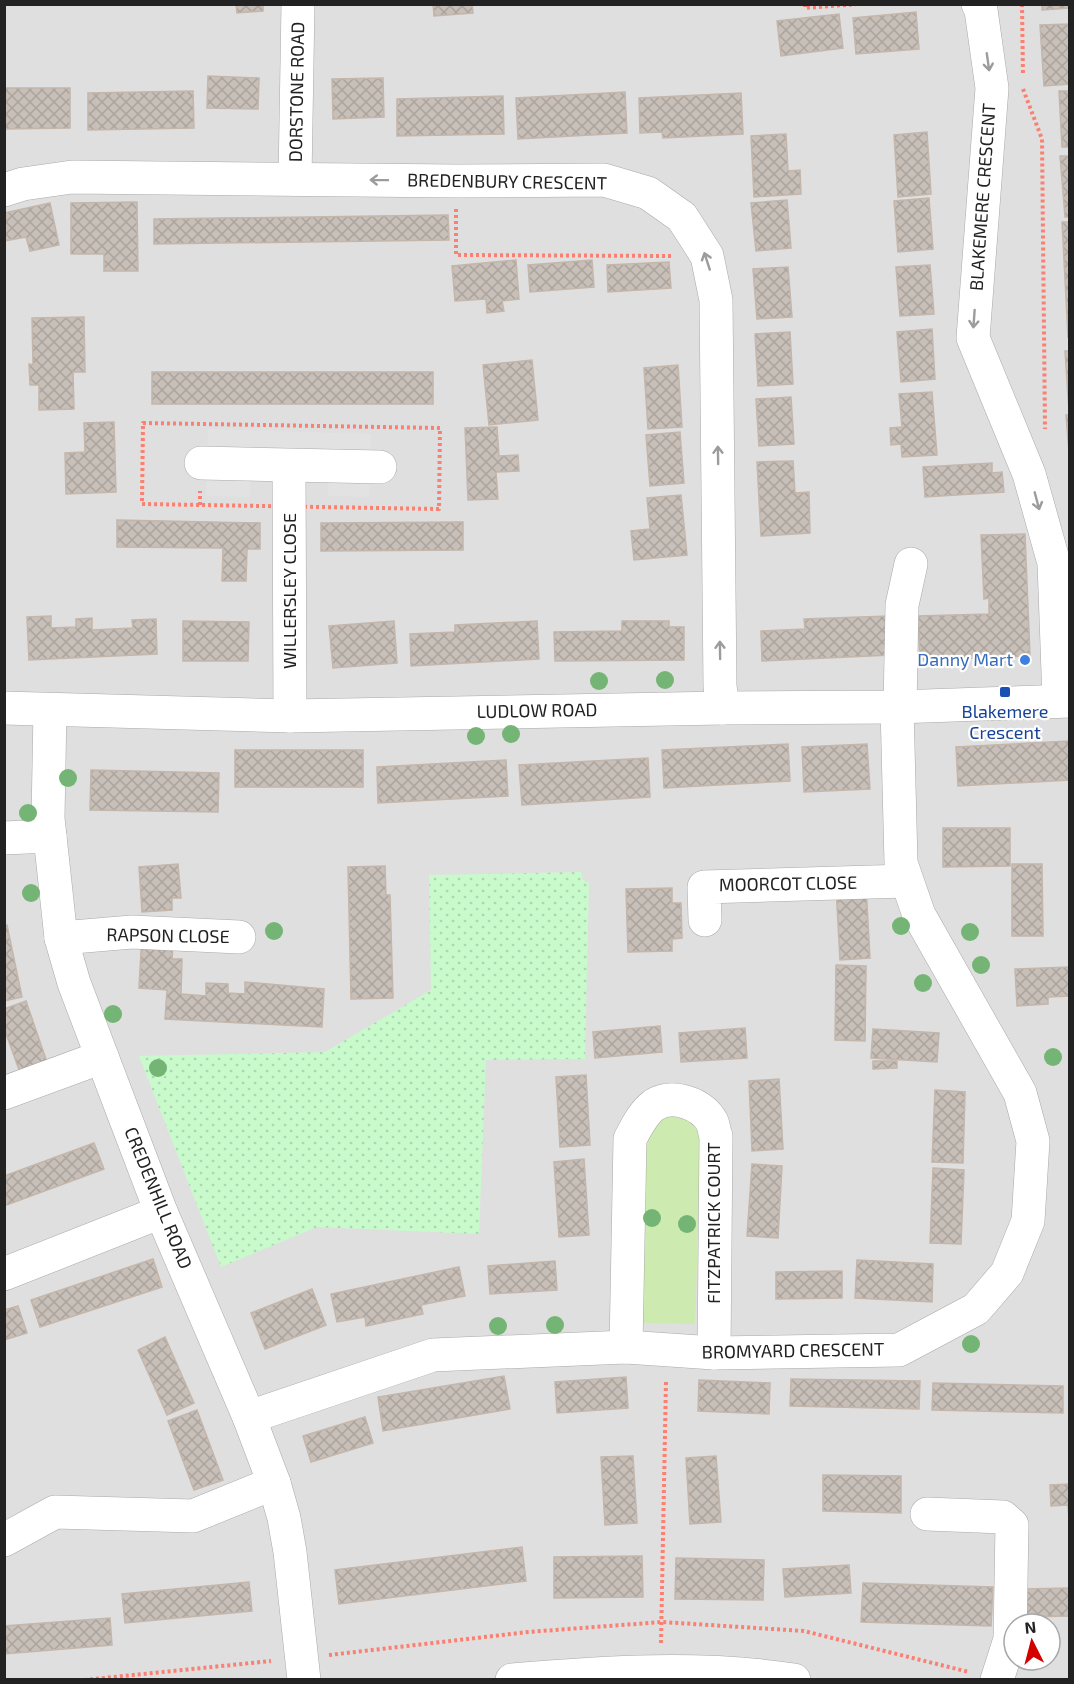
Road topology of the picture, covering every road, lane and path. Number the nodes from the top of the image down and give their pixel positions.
1 (298, 4) edge
2 (805, 4) edge
3 (858, 4) edge
4 (978, 4) edge
5 (1022, 4) edge
6 (295, 179) junction
7 (456, 181) junction
8 (4, 190) edge
9 (706, 256) junction
10 (1045, 438) dead end
11 (201, 463) dead end
12 (289, 466) junction
13 (380, 467) dead end
14 (911, 564) dead end
15 (1064, 701) edge
16 (898, 707) junction
17 (4, 708) edge
18 (723, 708) junction
19 (50, 710) junction
20 (290, 716) junction
21 (50, 836) junction
22 (4, 838) edge
23 (906, 881) junction
24 (705, 920) dead end
25 (239, 937) dead end
26 (61, 938) junction
27 (102, 1057) junction
28 (4, 1093) edge
29 (161, 1212) junction
30 (4, 1274) edge
31 (626, 1347) junction
32 (666, 1350) junction
33 (714, 1353) junction
34 (249, 1417) junction
35 (274, 1483) junction
36 (927, 1514) dead end
37 (4, 1540) edge
38 (660, 1672) junction
39 (786, 1679) edge
40 (304, 1680) edge
41 (512, 1680) edge
42 (997, 1680) edge

1 - 6 street, DORSTONE ROAD
2 - 3 path
4 -> 15 street, BLAKEMERE CRESCENT
5 - 10 path
7 -> 6 street, BREDENBURY CRESCENT
6 - 8 street, BREDENBURY CRESCENT
7 - 9 street, BREDENBURY CRESCENT
7 - 9 path
18 -> 9 street, BREDENBURY CRESCENT
11 - 12 street
12 - 13 street
12 - 20 street, WILLERSLEY CLOSE
14 - 16 street, BROMYARD CRESCENT
15 - 16 street, LUDLOW ROAD
16 - 18 street, LUDLOW ROAD
16 - 23 street, BROMYARD CRESCENT
17 - 19 street, LUDLOW ROAD
18 - 20 street, LUDLOW ROAD
19 - 20 street, LUDLOW ROAD
19 - 21 street, CREDENHILL ROAD
21 - 22 street
21 - 26 street, CREDENHILL ROAD
23 - 24 street, MOORCOT CLOSE
23 - 33 street, BROMYARD CRESCENT
25 - 26 street, RAPSON CLOSE
26 - 27 street, CREDENHILL ROAD
27 - 28 street
27 - 29 street, CREDENHILL ROAD
29 - 30 street
29 - 34 street, CREDENHILL ROAD
31 - 32 street, BROMYARD CRESCENT
31 - 33 street, FITZPATRICK COURT
31 - 34 street, BROMYARD CRESCENT
32 - 33 street, BROMYARD CRESCENT
32 - 38 path
34 - 35 street, CREDENHILL ROAD
35 - 37 street
35 - 40 street, CREDENHILL ROAD
36 - 42 street
38 - 39 street
38 - 41 street

